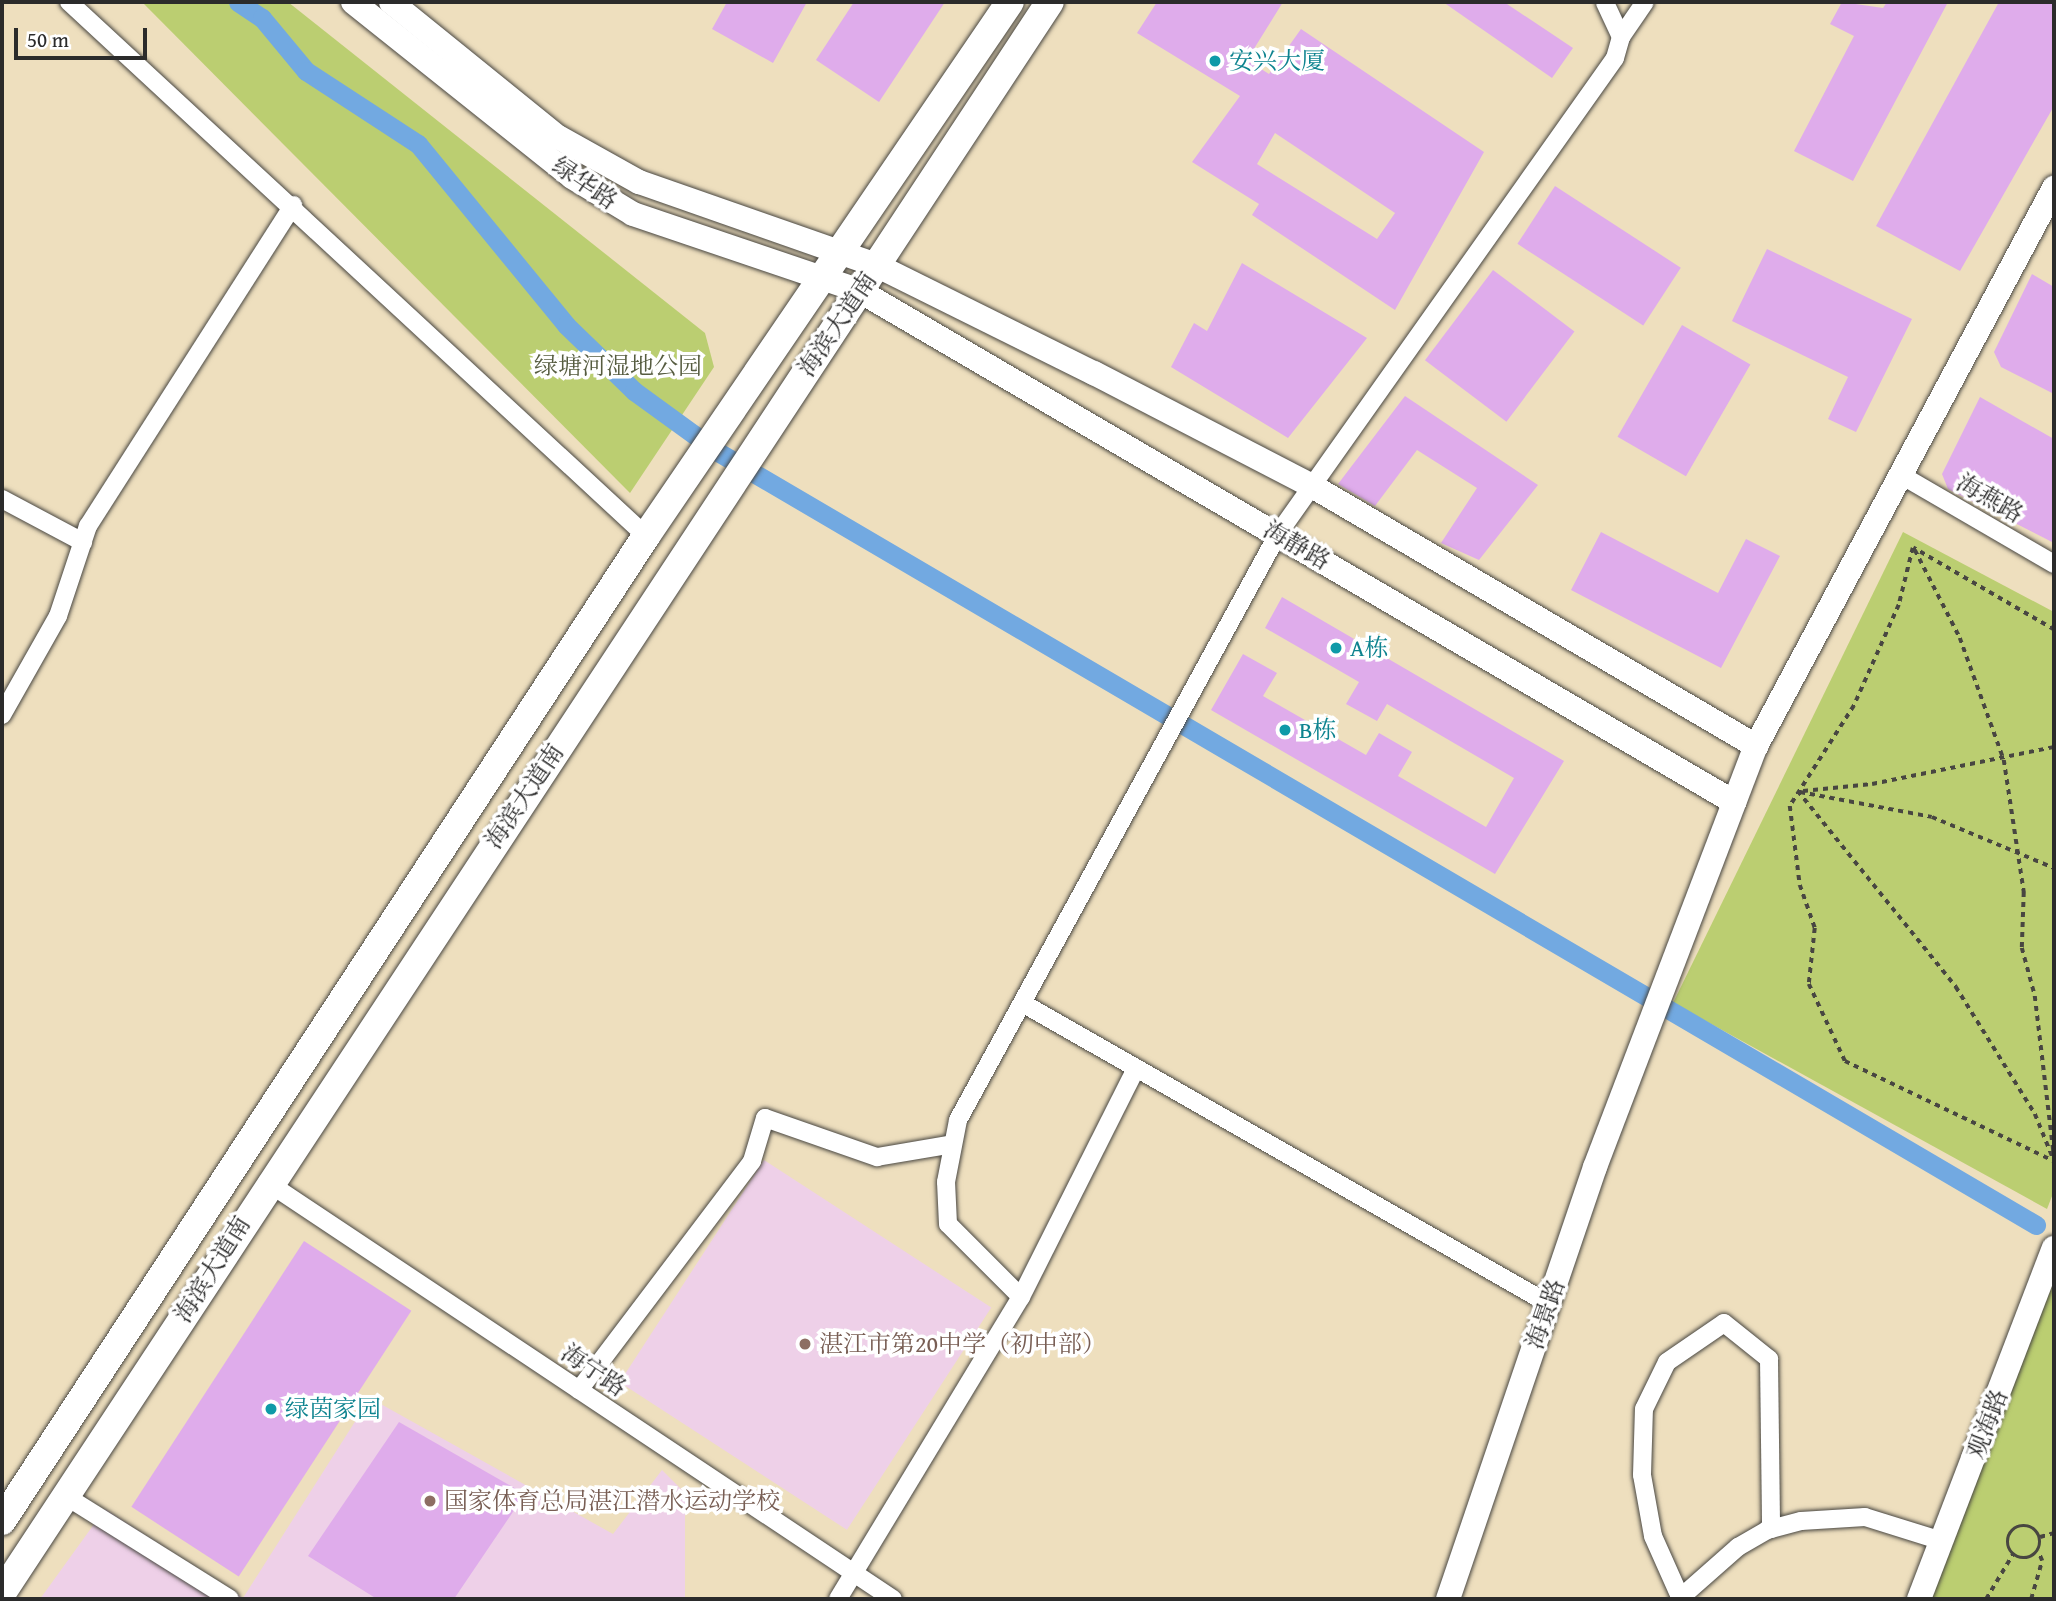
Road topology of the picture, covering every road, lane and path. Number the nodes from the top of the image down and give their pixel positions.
1 (69, 2) edge
2 (353, 2) edge
3 (391, 2) edge
4 (1010, 2) edge
5 (1050, 2) edge
6 (1605, 2) edge
7 (1645, 2) edge
8 (1621, 37) junction
9 (2054, 188) edge
10 (293, 205) junction
11 (843, 256) junction
12 (876, 265) junction
13 (823, 283) junction
14 (858, 289) junction
15 (1901, 475) junction
16 (1312, 486) junction
17 (2, 499) edge
18 (1278, 534) junction
19 (646, 536) junction
20 (83, 542) junction
21 (1913, 548) junction
22 (2054, 564) edge
23 (2054, 630) edge
24 (2, 715) edge
25 (1756, 746) junction
26 (2054, 747) edge
27 (2004, 760) junction
28 (1798, 791) junction
29 (1734, 802) junction
30 (2018, 857) junction
31 (2054, 868) edge
32 (1024, 1004) junction
33 (1136, 1068) junction
34 (953, 1144) junction
35 (2054, 1159) edge
36 (267, 1182) junction
37 (2054, 1248) edge
38 (1021, 1297) junction
39 (1549, 1304) junction
40 (579, 1390) junction
41 (67, 1497) junction
42 (4, 1512) edge
43 (1771, 1529) junction
44 (2054, 1533) edge
45 (2040, 1537) junction
46 (1942, 1541) junction
47 (2038, 1552) junction
48 (2013, 1554) junction
49 (854, 1573) junction
50 (2, 1593) edge
51 (230, 1599) edge
52 (838, 1599) edge
53 (893, 1599) edge
54 (1448, 1599) edge
55 (1680, 1599) edge
56 (1919, 1599) edge
57 (1986, 1599) edge
58 (2031, 1599) edge

1 - 10 street
2 - 13 street, 绿华路
3 - 11 street, 绿华路
4 - 11 main road, 海滨大道南
5 - 12 main road, 海滨大道南
6 - 8 street
7 - 8 street
8 - 16 street
9 - 15 street, 海景路
10 - 19 street
10 - 20 street
11 - 12 street, 绿华路
11 - 13 main road, 海滨大道南
12 - 14 main road, 海滨大道南
12 - 16 street
13 - 14 street, 绿华路
13 - 19 main road, 海滨大道南
14 - 18 street, 海静路
14 - 36 main road, 海滨大道南
15 - 22 street, 海燕路
15 - 25 street, 海景路
16 - 18 street
16 - 25 street
17 - 20 street
18 - 29 street, 海静路
18 - 32 street
19 - 42 main road, 海滨大道南
20 - 24 street
21 - 23 path
21 - 27 path
21 - 28 path
25 - 29 street, 海景路
26 - 27 path
27 - 28 path
27 - 30 path
28 - 30 path
28 - 35 path
28 - 35 path
29 - 39 street, 海景路
30 - 31 path
30 - 35 path
32 - 33 street
32 - 34 street
33 - 38 street
33 - 39 street
34 - 38 street
34 - 40 street
36 - 40 street, 海宁路
36 - 41 main road, 海滨大道南
37 - 46 street, 观海路
38 - 49 street
39 - 54 street, 海景路
40 - 49 street, 海宁路
41 - 50 main road, 海滨大道南
41 - 51 street
43 - 46 street
43 - 55 street
43 - 55 street
44 - 45 path
45 - 47 path
45 - 48 path
46 - 56 street, 观海路
47 - 48 path
47 - 58 path
48 - 57 path
49 - 52 street
49 - 53 street, 海宁路

